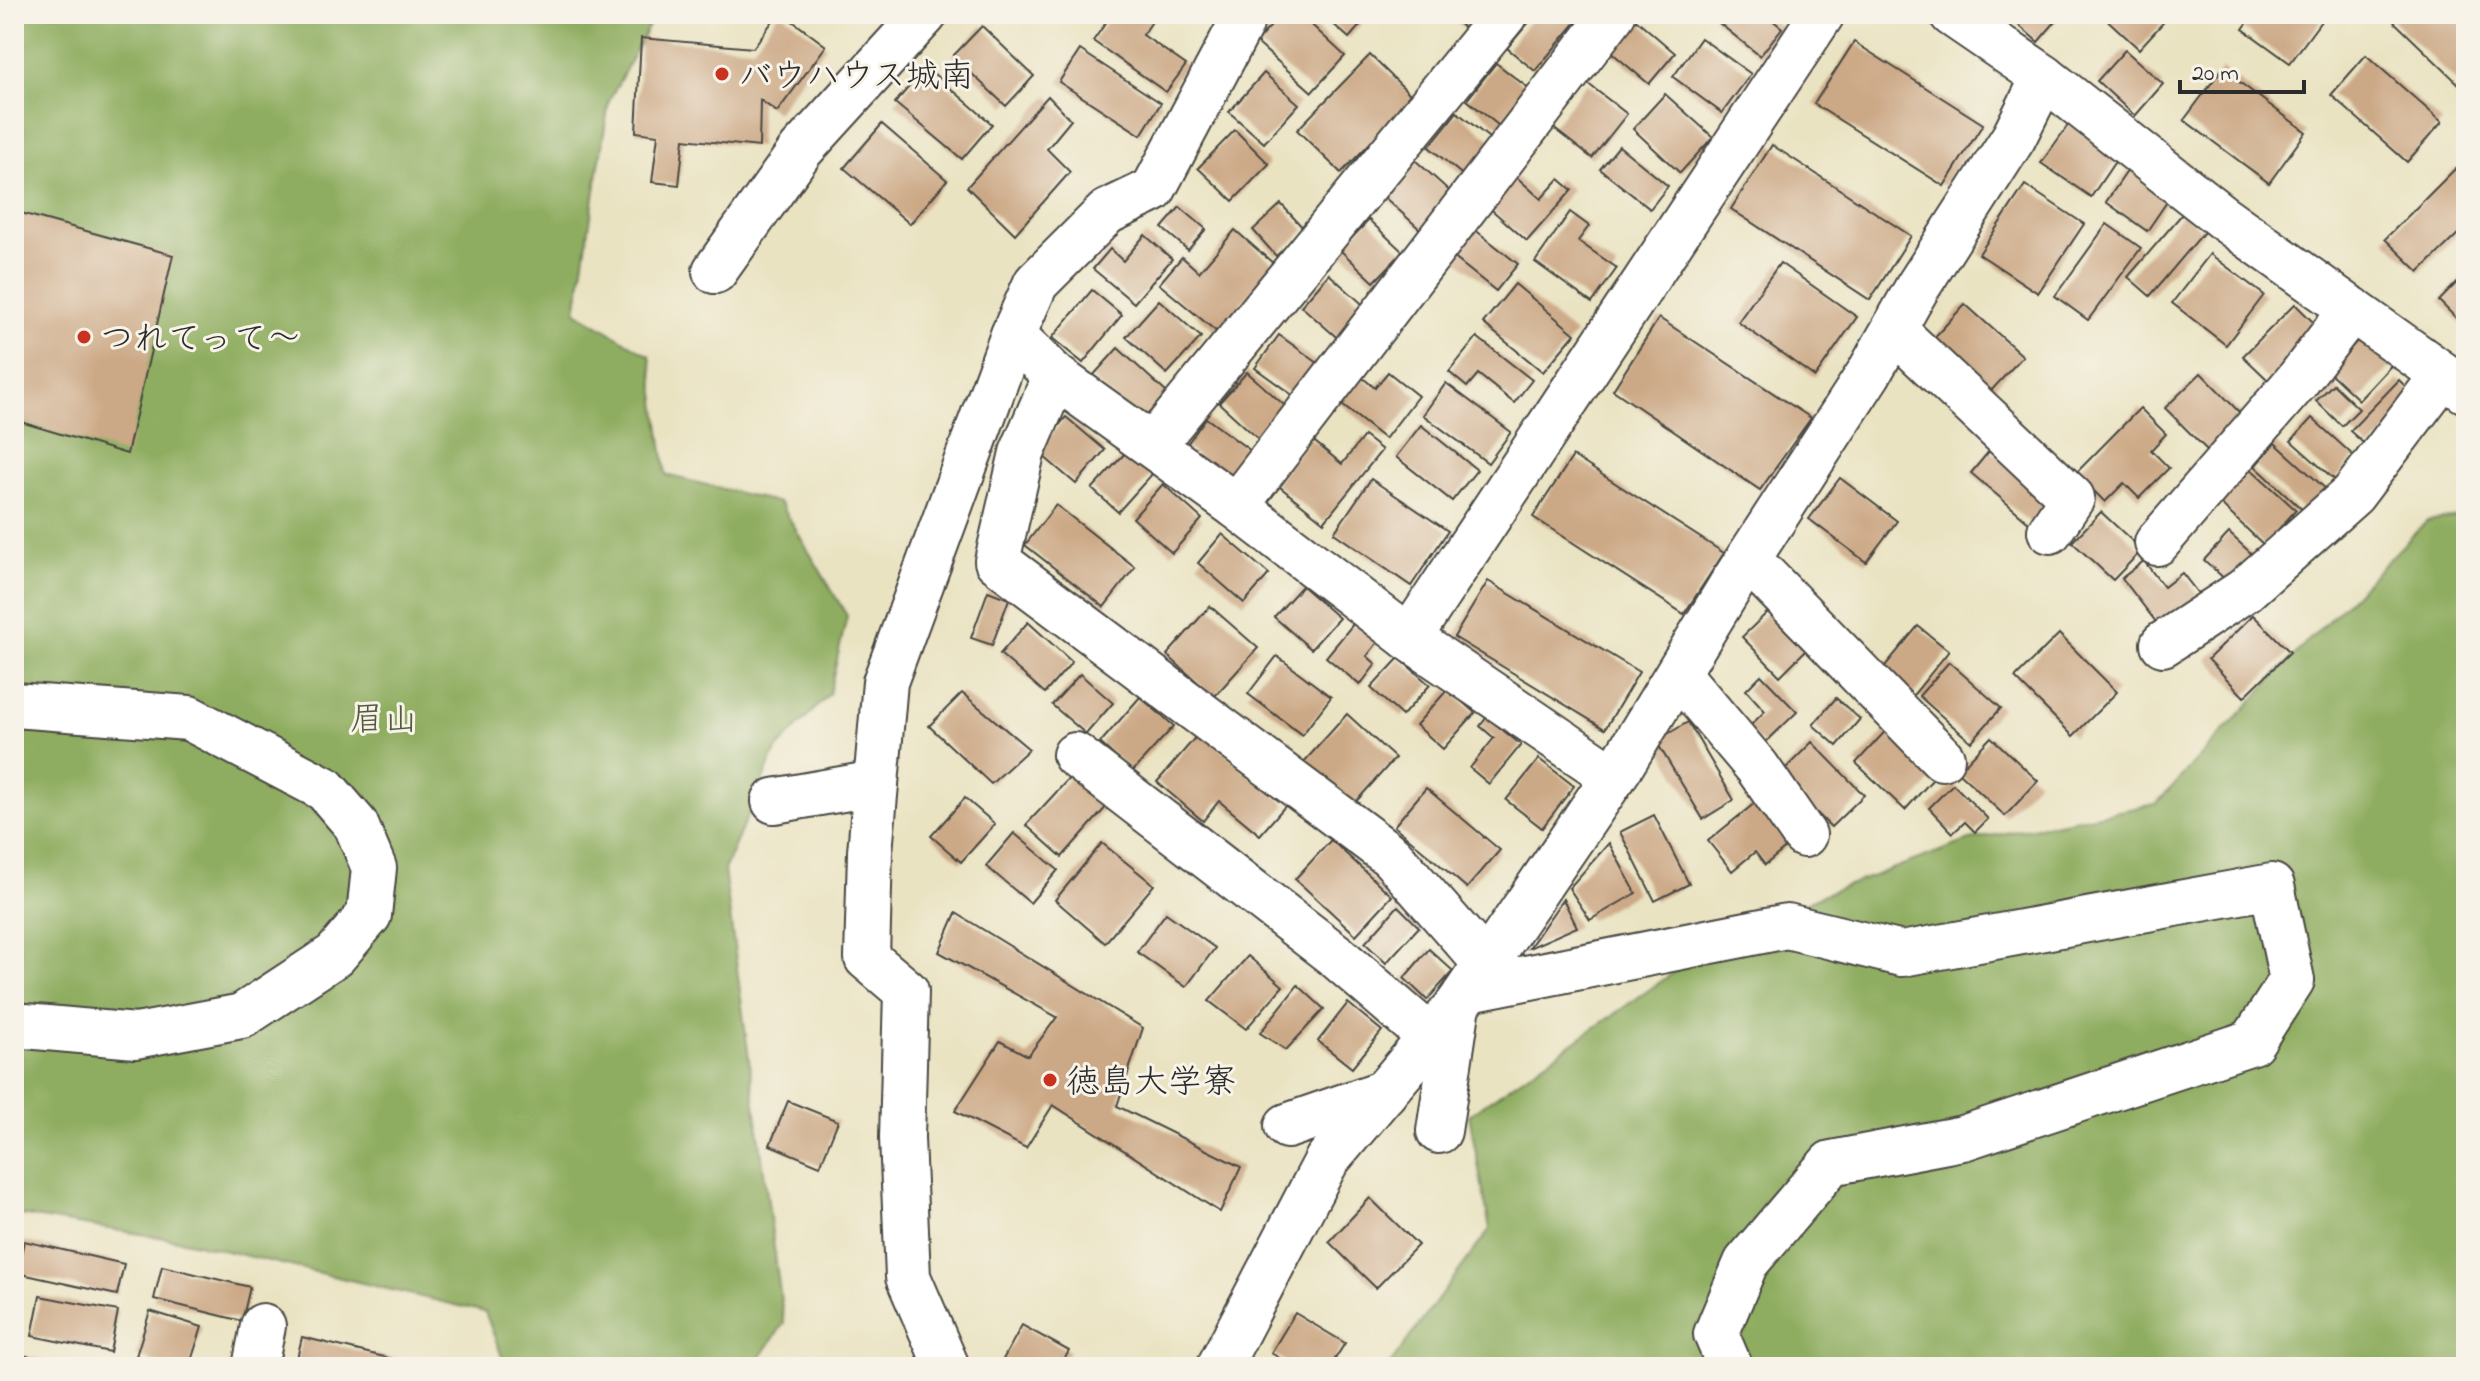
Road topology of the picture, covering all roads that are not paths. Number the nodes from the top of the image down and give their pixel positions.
1 (925, 14) edge
2 (1242, 14) edge
3 (1505, 14) edge
4 (1613, 14) edge
5 (1822, 14) edge
6 (1952, 14) edge
7 (2044, 77) junction
8 (715, 271) dead end
9 (2352, 309) junction
10 (1894, 330) junction
11 (1013, 335) junction
12 (1055, 376) junction
13 (2455, 383) edge
14 (1153, 445) junction
15 (1236, 506) junction
16 (2050, 531) dead end
17 (2157, 543) dead end
18 (1748, 559) junction
19 (1409, 638) junction
20 (2163, 644) dead end
21 (1679, 675) junction
22 (14, 705) edge
23 (1075, 755) dead end
24 (1942, 758) dead end
25 (1614, 777) junction
26 (876, 783) junction
27 (774, 801) dead end
28 (1804, 835) dead end
29 (1471, 986) junction
30 (14, 1025) edge
31 (1430, 1037) junction
32 (1385, 1092) junction
33 (1287, 1126) dead end
34 (1439, 1131) dead end
35 (947, 1367) edge
36 (1219, 1367) edge
37 (1730, 1367) edge

1 - 8 street
2 - 11 street
3 - 14 street
4 - 15 street
5 - 19 street
6 - 7 street
7 - 9 street
7 - 10 street
9 - 13 street
9 - 17 street
10 - 16 street
10 - 18 street
11 - 12 street
11 - 26 street
12 - 14 street
12 - 29 street
13 - 20 street
14 - 15 street
15 - 19 street
18 - 21 street
18 - 24 street
19 - 25 street
21 - 25 street
21 - 28 street
22 - 30 street
23 - 31 street
25 - 29 street
26 - 27 street
26 - 35 street
29 - 31 street
29 - 34 street
29 - 37 street
31 - 32 street
32 - 33 street
32 - 36 street

